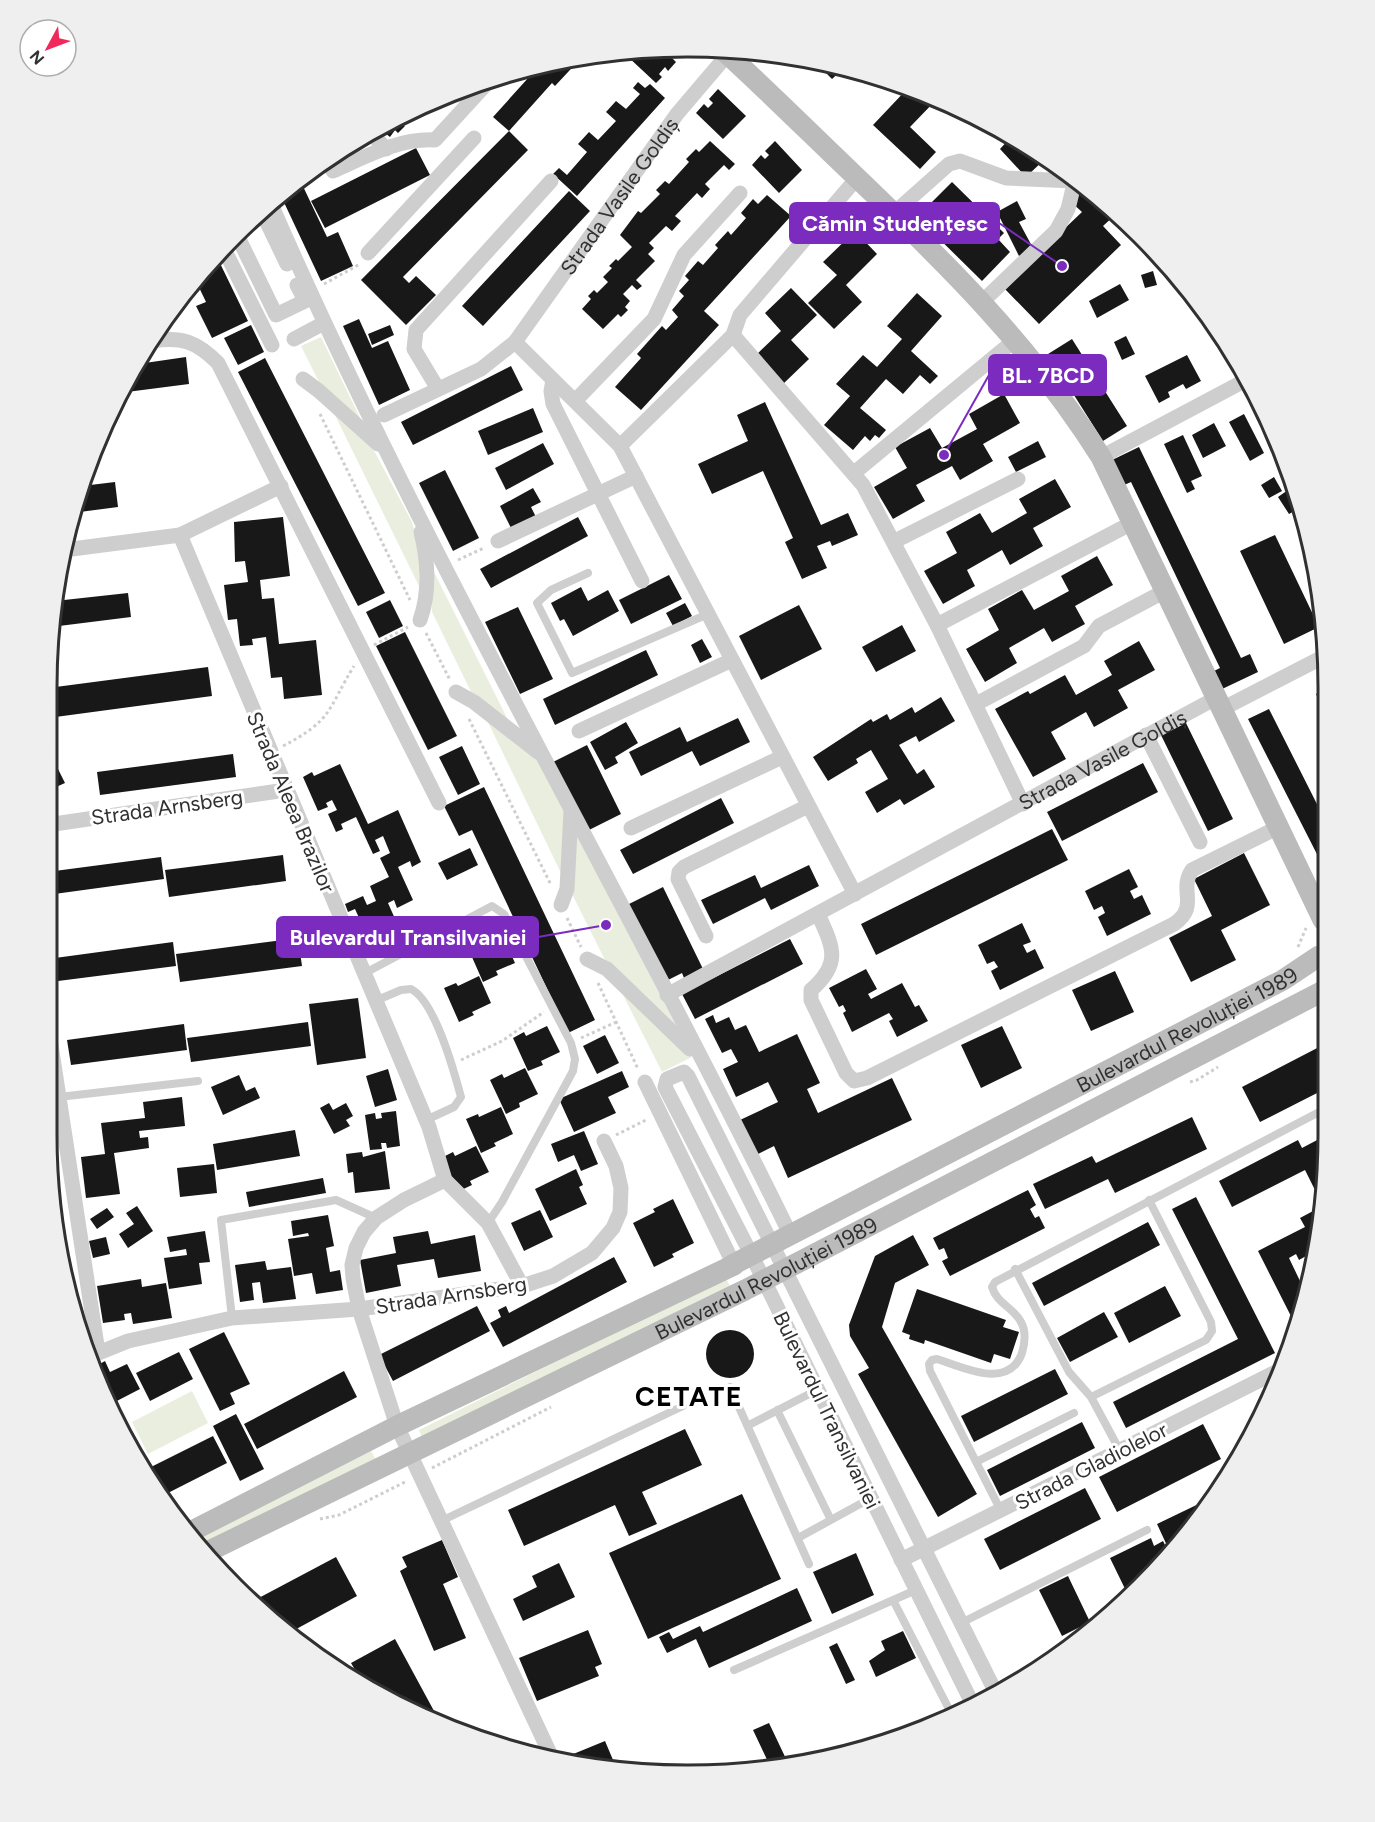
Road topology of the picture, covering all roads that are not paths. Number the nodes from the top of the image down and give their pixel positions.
1 (721, 58) edge
2 (733, 58) edge
3 (478, 93) edge
4 (474, 138) dead end
5 (377, 139) edge
6 (435, 140) junction
7 (386, 148) junction
8 (455, 160) junction
9 (331, 167) edge
10 (857, 178) junction
11 (1062, 180) edge
12 (551, 181) dead end
13 (1072, 188) edge
14 (740, 193) dead end
15 (274, 211) edge
16 (894, 213) junction
17 (265, 220) edge
18 (241, 243) edge
19 (368, 253) road end
20 (228, 257) edge
21 (982, 302) junction
22 (324, 323) junction
23 (733, 335) junction
24 (294, 339) dead end
25 (1016, 339) junction
26 (161, 341) edge
27 (515, 342) junction
28 (272, 345) dead end
29 (303, 379) dead end
30 (553, 380) junction
31 (1240, 383) edge
32 (438, 389) junction
33 (575, 401) junction
34 (384, 415) dead end
35 (620, 446) junction
36 (1101, 457) junction
37 (389, 458) junction
38 (854, 473) junction
39 (636, 476) junction
40 (1018, 479) dead end
41 (281, 486) junction
42 (597, 494) junction
43 (415, 508) junction
44 (1132, 523) junction
45 (180, 535) junction
46 (895, 541) junction
47 (498, 542) road end
48 (72, 549) edge
49 (588, 573) dead end
50 (642, 580) dead end
51 (1165, 591) junction
52 (708, 614) junction
53 (420, 620) road end
54 (937, 625) junction
55 (732, 660) junction
56 (1317, 660) edge
57 (456, 692) dead end
58 (976, 704) junction
59 (1219, 704) junction
60 (579, 731) dead end
61 (1146, 735) junction
62 (543, 756) junction
63 (782, 757) junction
64 (286, 790) junction
65 (439, 802) dead end
66 (1023, 804) junction
67 (808, 806) junction
68 (571, 811) junction
69 (57, 824) edge
70 (1279, 827) junction
71 (631, 828) dead end
72 (1200, 842) dead end
73 (855, 894) junction
74 (561, 905) dead end
75 (1318, 909) edge
76 (818, 914) junction
77 (706, 936) dead end
78 (1318, 954) edge
79 (587, 959) dead end
80 (363, 974) junction
81 (1318, 994) edge
82 (667, 995) junction
83 (375, 1001) junction
84 (700, 1058) junction
85 (198, 1081) dead end
86 (645, 1082) road end
87 (57, 1084) edge
88 (59, 1097) junction
89 (1318, 1113) edge
90 (426, 1120) junction
91 (604, 1141) road end
92 (445, 1180) junction
93 (1149, 1200) junction
94 (376, 1218) junction
95 (488, 1223) junction
96 (791, 1236) junction
97 (772, 1247) junction
98 (739, 1262) junction
99 (1015, 1269) junction
100 (783, 1270) junction
101 (763, 1280) junction
102 (522, 1286) junction
103 (359, 1309) junction
104 (232, 1318) junction
105 (94, 1348) edge
106 (96, 1353) edge
107 (1270, 1375) edge
108 (730, 1387) dead end
109 (817, 1390) junction
110 (1091, 1397) junction
111 (683, 1406) dead end
112 (777, 1410) junction
113 (1074, 1413) dead end
114 (749, 1425) junction
115 (397, 1426) junction
116 (1120, 1451) junction
117 (409, 1453) junction
118 (976, 1462) junction
119 (870, 1498) junction
120 (1001, 1511) junction
121 (831, 1520) junction
122 (441, 1521) junction
123 (196, 1529) edge
124 (1147, 1530) dead end
125 (798, 1538) junction
126 (212, 1549) edge
127 (924, 1549) junction
128 (901, 1560) junction
129 (809, 1564) dead end
130 (916, 1590) junction
131 (893, 1600) junction
132 (961, 1623) junction
133 (734, 1670) dead end
134 (993, 1686) edge
135 (970, 1698) edge
136 (948, 1708) edge
137 (548, 1749) edge

1 - 27 street, Strada Vasile Goldiș
2 - 10 main road, Strada Vasile Goldiș
3 - 6 street
4 - 8 street
5 - 7 street
6 - 7 street
6 - 8 street
7 - 9 street
8 - 19 street
10 - 16 main road, Strada Vasile Goldiș
10 - 23 street
11 - 16 street
12 - 32 street
13 - 21 street
14 - 33 street
15 - 22 street
16 - 21 main road, Strada Vasile Goldiș
17 - 18 street
20 - 28 street
21 - 25 main road, Strada Vasile Goldiș
22 - 24 street
22 - 37 street
23 - 35 street
23 - 38 street, Strada Vasile Goldiș
25 - 36 main road, Strada Vasile Goldiș
25 - 38 street
26 - 41 street
27 - 30 street
27 - 32 street, Strada Vasile Goldiș
29 - 37 street
30 - 33 street
30 - 42 street
31 - 36 street
32 - 34 street, Strada Vasile Goldiș
33 - 35 street
35 - 39 street
36 - 44 main road, Strada Vasile Goldiș
37 - 43 street
38 - 46 street, Strada Vasile Goldiș
39 - 42 street
39 - 52 street
40 - 46 street
41 - 45 street
41 - 65 street
42 - 47 street
42 - 50 street
43 - 53 street
43 - 62 street
44 - 51 main road, Strada Vasile Goldiș
44 - 54 street
45 - 48 street
45 - 64 street, Strada Aleea Brazilor
46 - 54 street, Strada Vasile Goldiș
49 - 52 lane
51 - 58 street
51 - 59 main road, Strada Vasile Goldiș
52 - 55 street
54 - 58 street, Strada Vasile Goldiș
55 - 60 street
55 - 63 street
56 - 59 street
57 - 62 street
58 - 66 street, Strada Vasile Goldiș
59 - 61 street, Strada Vasile Goldiș
59 - 70 main road, Strada Vasile Goldiș
61 - 66 street, Strada Vasile Goldiș
61 - 72 street
62 - 68 street
63 - 67 street
63 - 71 street
64 - 69 street, Strada Arnsberg
64 - 80 street, Strada Aleea Brazilor
66 - 73 street
67 - 73 street
67 - 77 street
68 - 74 street
68 - 82 street
70 - 75 main road, Strada Vasile Goldiș
70 - 76 street
73 - 76 street
76 - 82 street
78 - 96 main road, Bulevardul Revoluției 1989
79 - 84 street
80 - 83 street, Strada Aleea Brazilor
80 - 95 lane
81 - 100 main road, Bulevardul Revoluției 1989
82 - 84 street
83 - 90 street, Strada Aleea Brazilor
83 - 90 lane
84 - 96 street
85 - 88 lane
86 - 98 street, Bulevardul Transilvaniei
87 - 88 street, Strada Arnsberg
88 - 105 street, Strada Arnsberg
89 - 93 lane
90 - 92 street, Strada Aleea Brazilor
91 - 102 street, Strada Arnsberg
92 - 94 street, Strada Arnsberg
92 - 95 street, Strada Aleea Brazilor
93 - 99 lane
93 - 110 lane
94 - 103 street, Strada Arnsberg
94 - 104 lane
95 - 102 street, Strada Aleea Brazilor
96 - 97 main road, Bulevardul Revoluției 1989
97 - 98 main road, Bulevardul Revoluției 1989
97 - 98 street, Bulevardul Transilvaniei
97 - 100 street, Bulevardul Transilvaniei
98 - 101 street, Bulevardul Transilvaniei
98 - 115 main road, Bulevardul Revoluției 1989
99 - 110 lane
99 - 118 lane
100 - 101 main road, Bulevardul Revoluției 1989
100 - 127 street, Bulevardul Transilvaniei
101 - 109 street, Bulevardul Transilvaniei
101 - 117 main road, Bulevardul Revoluției 1989
102 - 103 street, Strada Arnsberg
103 - 104 street, Strada Arnsberg
103 - 115 street, Strada Arnsberg
104 - 106 street, Strada Arnsberg
107 - 116 street, Strada Gladiolelor
108 - 114 lane
109 - 112 lane
109 - 119 street, Bulevardul Transilvaniei
110 - 116 lane
111 - 122 lane
112 - 114 lane
112 - 121 lane
113 - 118 lane
114 - 125 lane
115 - 117 street, Strada Arnsberg
115 - 123 main road, Bulevardul Revoluției 1989
116 - 120 street, Strada Gladiolelor
117 - 122 street, Strada Arnsberg
117 - 126 main road, Bulevardul Revoluției 1989
118 - 120 lane
119 - 121 lane
119 - 128 street, Bulevardul Transilvaniei
120 - 127 street, Strada Gladiolelor
121 - 125 lane
122 - 137 street, Strada Arnsberg
124 - 132 lane
125 - 129 lane
127 - 128 street, Strada Gladiolelor
127 - 132 street, Bulevardul Transilvaniei
128 - 130 street, Bulevardul Transilvaniei
130 - 131 lane
130 - 135 street, Bulevardul Transilvaniei
131 - 133 lane
131 - 136 lane
132 - 134 street, Bulevardul Transilvaniei

